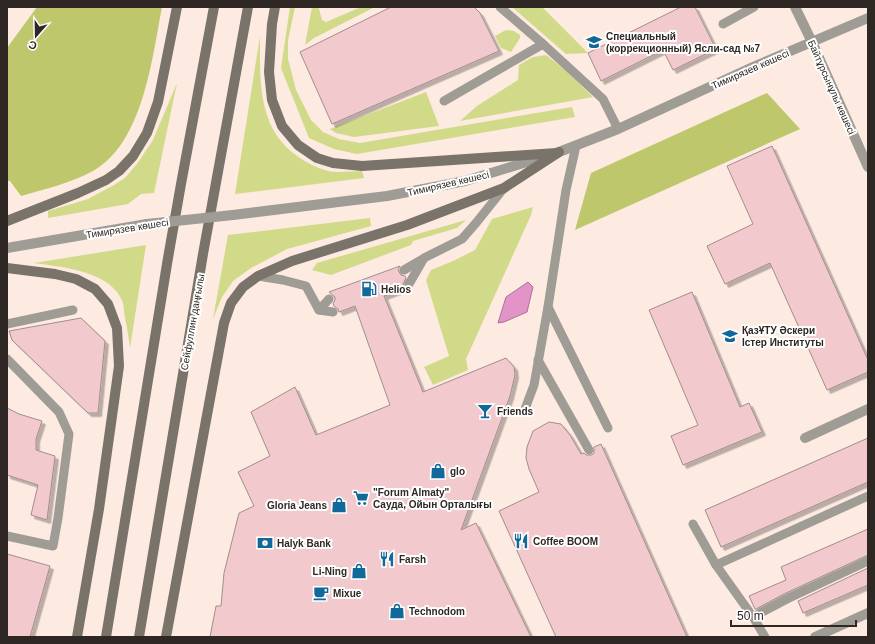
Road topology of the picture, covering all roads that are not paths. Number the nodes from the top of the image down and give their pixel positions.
1 (177, 7) edge
2 (214, 7) edge
3 (248, 7) edge
4 (275, 7) edge
5 (500, 7) edge
6 (754, 7) edge
7 (795, 7) edge
8 (866, 19) edge
9 (723, 24) dead end
10 (812, 42) junction
11 (543, 44) junction
12 (444, 101) dead end
13 (618, 129) junction
14 (576, 146) junction
15 (559, 152) junction
16 (868, 167) edge
17 (504, 188) junction
18 (7, 221) edge
19 (7, 248) edge
20 (424, 258) junction
21 (7, 268) edge
22 (404, 270) dead end
23 (258, 276) junction
24 (409, 284) dead end
25 (329, 299) dead end
26 (548, 307) junction
27 (73, 310) dead end
28 (319, 310) junction
29 (334, 312) dead end
30 (7, 324) edge
31 (7, 359) edge
32 (538, 360) junction
33 (525, 409) dead end
34 (868, 409) edge
35 (608, 428) dead end
36 (805, 438) dead end
37 (588, 450) dead end
38 (868, 496) edge
39 (693, 524) dead end
40 (7, 536) edge
41 (868, 561) edge
42 (716, 565) junction
43 (868, 613) edge
44 (753, 617) junction
45 (77, 637) edge
46 (106, 637) edge
47 (138, 637) edge
48 (166, 637) edge
49 (765, 637) edge
50 (815, 637) edge

1 - 18 main road
2 - 46 main road
3 - 47 main road, Сейфуллин даңғылы
4 - 15 main road
5 - 11 lane
6 - 9 lane
7 - 10 street, Байтұрсынұлы көшесі
8 - 10 street, Тимирязев көшесі
10 - 13 street, Тимирязев көшесі
10 - 16 street, Байтұрсынұлы көшесі
11 - 12 lane
11 - 13 lane
13 - 14 street, Тимирязев көшесі
14 - 15 street, Тимирязев көшесі
14 - 26 lane
15 - 17 main road
15 - 19 street, Тимирязев көшесі, bridge
17 - 20 lane
17 - 23 main road
20 - 22 lane
20 - 24 lane
21 - 45 main road
23 - 28 lane
23 - 48 main road
25 - 28 lane
26 - 32 lane
26 - 35 lane
27 - 30 lane
28 - 29 lane
31 - 40 lane
32 - 33 lane
32 - 37 lane
34 - 36 street
38 - 42 lane
39 - 42 lane
41 - 44 lane
42 - 44 lane
43 - 50 street
44 - 49 lane

